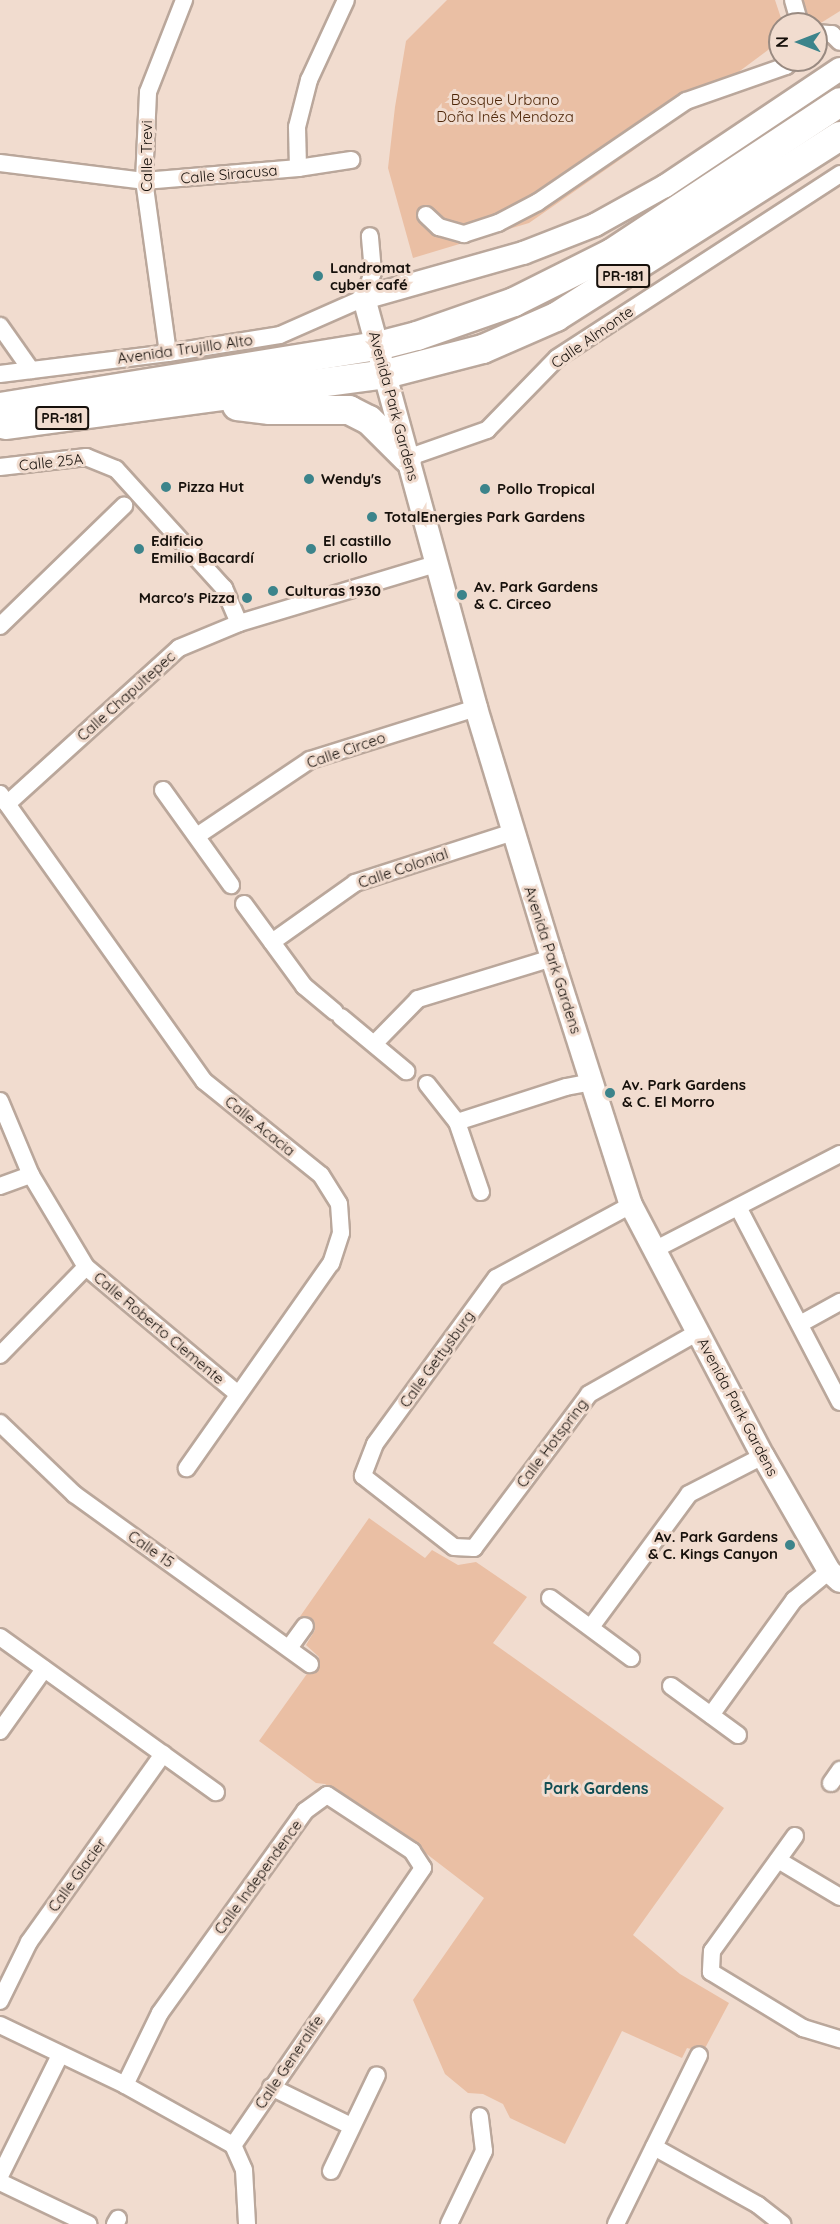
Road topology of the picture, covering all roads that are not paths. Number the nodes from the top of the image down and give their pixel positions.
1 (184, 0) edge
2 (346, 0) edge
3 (840, 69) edge
4 (769, 72) edge
5 (840, 102) edge
6 (840, 136) edge
7 (351, 160) dead end
8 (0, 163) edge
9 (298, 168) junction
10 (840, 174) edge
11 (144, 181) junction
12 (426, 215) dead end
13 (370, 236) dead end
14 (364, 298) junction
15 (0, 326) edge
16 (378, 346) junction
17 (168, 352) junction
18 (315, 358) junction
19 (31, 370) junction
20 (0, 374) edge
21 (386, 374) junction
22 (0, 391) edge
23 (199, 401) junction
24 (0, 407) edge
25 (124, 410) junction
26 (0, 426) edge
27 (0, 442) edge
28 (407, 458) junction
29 (0, 467) edge
30 (124, 506) dead end
31 (436, 564) junction
32 (239, 623) junction
33 (0, 626) edge
34 (476, 708) junction
35 (163, 790) dead end
36 (3, 799) edge
37 (513, 832) junction
38 (197, 836) junction
39 (231, 885) dead end
40 (244, 904) dead end
41 (273, 942) junction
42 (552, 958) junction
43 (374, 1044) junction
44 (406, 1071) dead end
45 (592, 1082) junction
46 (427, 1084) dead end
47 (0, 1101) edge
48 (457, 1122) junction
49 (840, 1154) edge
50 (32, 1175) junction
51 (0, 1186) edge
52 (481, 1192) dead end
53 (632, 1205) junction
54 (738, 1207) junction
55 (654, 1250) junction
56 (86, 1267) junction
57 (840, 1302) edge
58 (800, 1324) junction
59 (698, 1332) junction
60 (0, 1355) edge
61 (238, 1394) junction
62 (840, 1402) edge
63 (0, 1424) edge
64 (763, 1456) junction
65 (187, 1468) dead end
66 (454, 1546) joint
67 (834, 1576) edge
68 (550, 1598) dead end
69 (305, 1626) dead end
70 (591, 1627) junction
71 (0, 1637) edge
72 (289, 1648) junction
73 (631, 1658) dead end
74 (310, 1664) dead end
75 (44, 1669) junction
76 (671, 1686) dead end
77 (711, 1715) junction
78 (0, 1731) edge
79 (738, 1735) dead end
80 (163, 1754) junction
81 (216, 1792) dead end
82 (795, 1836) dead end
83 (778, 1860) junction
84 (840, 1897) edge
85 (392, 1913) joint
86 (0, 2001) edge
87 (0, 2025) edge
88 (840, 2039) edge
89 (60, 2055) junction
90 (699, 2055) dead end
91 (377, 2075) dead end
92 (125, 2085) junction
93 (271, 2087) junction
94 (480, 2116) dead end
95 (351, 2127) junction
96 (233, 2145) junction
97 (654, 2147) junction
98 (331, 2171) dead end
99 (0, 2176) edge
100 (0, 2182) edge
101 (88, 2224) edge
102 (247, 2224) edge
103 (449, 2224) edge
104 (616, 2224) edge
105 (782, 2224) edge

1 - 11 street, Calle Trevi
2 - 9 street
3 - 14 street
4 - 12 street
5 - 16 highway, PR-181
6 - 21 highway, PR-181
7 - 9 street, Calle Siracusa
8 - 11 street, Calle Siracusa
9 - 11 street, Calle Siracusa
10 - 28 street, Calle Almonte
11 - 17 street, Calle Trevi
13 - 14 street
14 - 16 street, Avenida Park Gardens
14 - 17 street, Avenida Trujillo Alto
15 - 19 street
16 - 18 highway, PR-181
16 - 21 street, Avenida Park Gardens
17 - 19 street, Avenida Trujillo Alto
18 - 22 highway
18 - 24 highway, PR-181
19 - 20 street, Avenida Trujillo Alto
21 - 23 highway, PR-181
21 - 28 street, Avenida Park Gardens
23 - 25 highway, PR-181
23 - 28 highway
25 - 26 highway, PR-181
25 - 27 highway
28 - 31 street, Avenida Park Gardens
29 - 32 street, Calle 25A
30 - 33 street
31 - 32 street, Calle Chapultepec
31 - 34 street, Avenida Park Gardens
32 - 36 street, Calle Chapultepec
34 - 37 street, Avenida Park Gardens
34 - 38 street, Calle Circeo
35 - 38 street
36 - 61 street, Calle Acacia
37 - 41 street, Calle Colonial
37 - 42 street, Avenida Park Gardens
38 - 39 street
40 - 41 street
41 - 43 street
42 - 43 street
42 - 45 street, Avenida Park Gardens
43 - 44 street
45 - 48 street
45 - 53 street, Avenida Park Gardens
46 - 48 street
47 - 50 street, Calle Roberto Clemente
48 - 52 street
49 - 54 street
50 - 51 street
50 - 56 street, Calle Roberto Clemente
53 - 55 street, Avenida Park Gardens
53 - 66 street, Calle Gettysburg
54 - 55 street
54 - 58 street
55 - 59 street, Avenida Park Gardens
56 - 60 street
56 - 61 street, Calle Roberto Clemente
57 - 58 street
58 - 62 street
59 - 64 street, Avenida Park Gardens
59 - 66 street, Calle Hotspring
61 - 65 street, Calle Acacia
63 - 72 street, Calle 15
64 - 67 street, Avenida Park Gardens
64 - 70 street
67 - 77 street
68 - 70 street
69 - 72 street
70 - 73 street
71 - 75 street
72 - 74 street, Calle 15
75 - 78 street
75 - 80 street
76 - 77 street
77 - 79 street
80 - 81 street
80 - 86 street, Calle Glacier
82 - 83 street
83 - 84 street
83 - 88 street
85 - 92 street, Calle Independence
85 - 93 street, Calle Generalife
87 - 89 street
89 - 92 street
89 - 99 street
90 - 97 street
91 - 95 street
92 - 96 street
93 - 95 street
93 - 96 street, Calle Generalife
94 - 103 street
95 - 98 street
96 - 102 street
97 - 104 street
97 - 105 street
100 - 101 street

